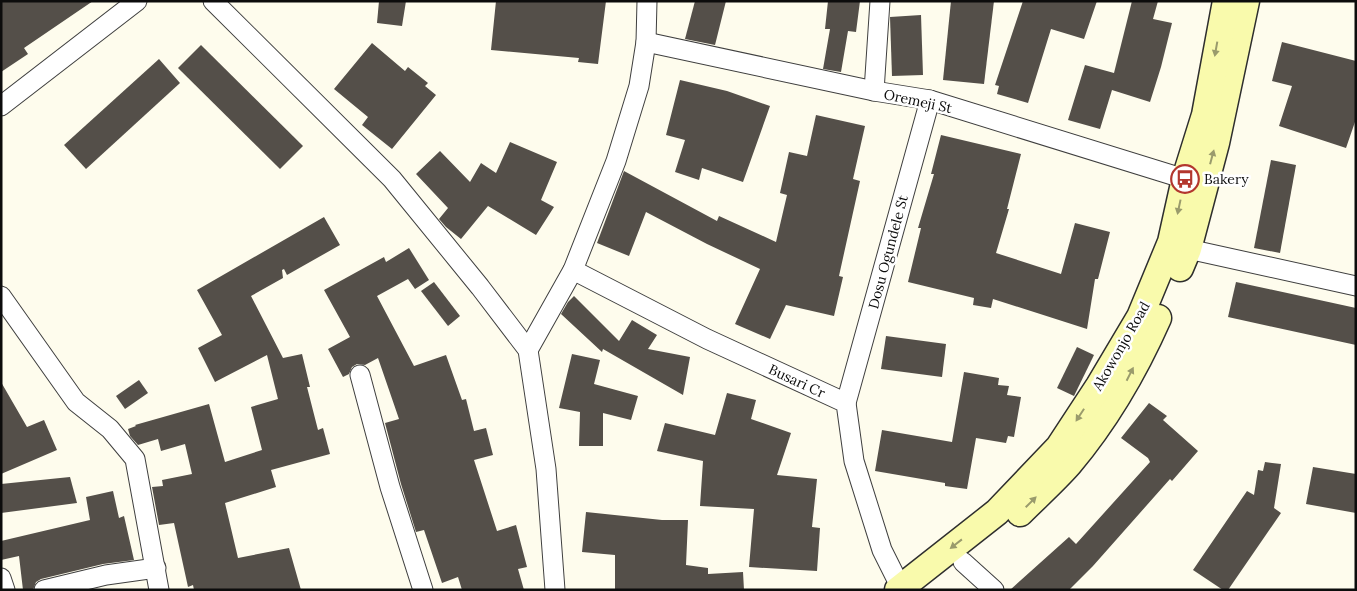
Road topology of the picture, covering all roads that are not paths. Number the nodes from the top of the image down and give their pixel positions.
1 (137, 1) edge
2 (213, 1) edge
3 (646, 1) edge
4 (880, 1) edge
5 (1226, 1) edge
6 (1246, 1) edge
7 (646, 42) junction
8 (874, 92) junction
9 (930, 100) junction
10 (1, 106) edge
11 (1185, 179) junction
12 (1188, 250) junction
13 (573, 270) junction
14 (1356, 286) edge
15 (1, 296) edge
16 (528, 350) junction
17 (360, 375) dead end
18 (846, 403) junction
19 (963, 562) junction
20 (156, 568) junction
21 (1, 578) edge
22 (901, 589) edge
23 (6, 590) edge
24 (44, 590) edge
25 (159, 590) edge
26 (423, 590) edge
27 (555, 590) edge
28 (927, 590) edge
29 (994, 590) edge

1 - 10 street
2 - 16 street
3 - 7 street
4 - 8 street
5 -> 11 main road, Akowonjo Road
12 -> 6 main road, Akowonjo Road
7 - 8 street, Oremeji St
7 - 13 street
8 - 9 street, Oremeji St
9 - 11 street, Oremeji St
9 - 18 street, Dosu Ogundele St
11 -> 22 main road, Akowonjo Road
12 - 14 street
19 -> 12 main road, Akowonjo Road
13 - 16 street
13 - 18 street, Busari Cr
15 - 20 street
16 - 27 street
17 - 26 street
18 - 22 street
19 - 28 main road, Akowonjo Road
19 - 29 street
20 - 24 street
20 - 25 street
21 - 23 street

